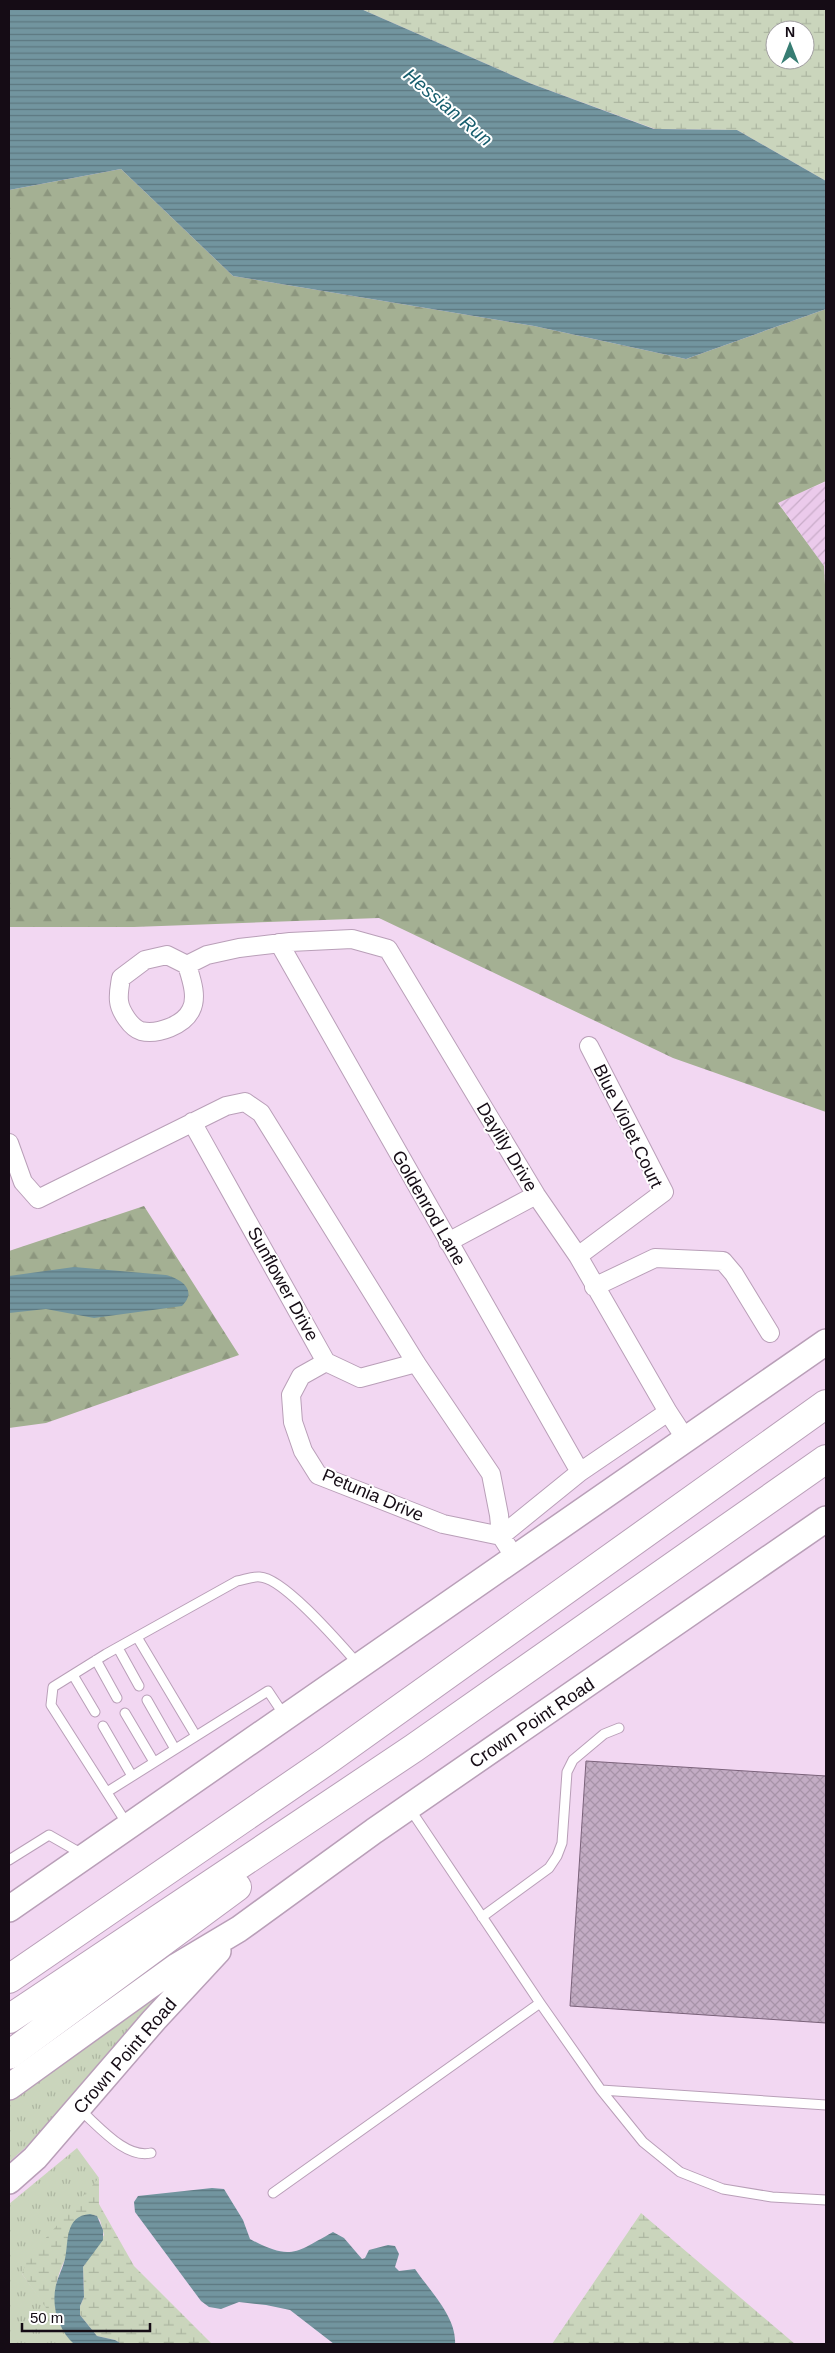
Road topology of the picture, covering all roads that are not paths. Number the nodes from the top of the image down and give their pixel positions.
1 (279, 943) junction
2 (187, 965) junction
3 (589, 1046) dead end
4 (192, 1122) junction
5 (9, 1143) edge
6 (536, 1195) junction
7 (448, 1242) junction
8 (578, 1256) junction
9 (594, 1286) junction
10 (770, 1333) dead end
11 (821, 1344) edge
12 (326, 1362) junction
13 (416, 1363) junction
14 (826, 1404) edge
15 (668, 1412) junction
16 (686, 1438) junction
17 (826, 1459) edge
18 (580, 1472) junction
19 (826, 1519) edge
20 (501, 1536) junction
21 (515, 1558) junction
22 (137, 1637) junction
23 (118, 1648) junction
24 (96, 1660) junction
25 (360, 1666) junction
26 (73, 1675) junction
27 (139, 1686) dead end
28 (117, 1698) dead end
29 (147, 1700) dead end
30 (95, 1712) dead end
31 (125, 1712) dead end
32 (286, 1717) junction
33 (103, 1726) dead end
34 (619, 1728) dead end
35 (196, 1736) junction
36 (175, 1749) junction
37 (154, 1762) junction
38 (132, 1776) junction
39 (364, 1781) junction
40 (107, 1792) junction
41 (409, 1808) junction
42 (129, 1826) junction
43 (86, 1856) junction
44 (9, 1860) edge
45 (9, 1909) edge
46 (482, 1917) junction
47 (239, 1929) junction
48 (9, 1979) edge
49 (540, 2004) junction
50 (9, 2019) edge
51 (9, 2055) edge
52 (9, 2086) edge
53 (601, 2090) junction
54 (826, 2105) edge
55 (79, 2108) junction
56 (151, 2153) dead end
57 (9, 2181) edge
58 (273, 2193) dead end
59 (826, 2200) edge

1 - 2 street, Daylily Drive
1 - 6 street, Daylily Drive
1 - 7 street, Goldenrod Lane
2 - 2 street
3 - 8 street, Blue Violet Court
4 - 5 street
4 - 12 street, Sunflower Drive
4 - 13 street
6 - 7 street
6 - 8 street, Daylily Drive
7 - 18 street, Goldenrod Lane
8 - 9 street, Daylily Drive
9 - 10 street
9 - 15 street, Daylily Drive
11 - 16 main road
12 - 13 street, Sunflower Drive
12 - 20 street, Petunia Drive
13 - 20 street
14 - 48 highway
15 - 16 street, Daylily Drive
15 - 18 street
16 - 21 main road
17 - 39 highway
18 - 20 street
19 - 41 main road, Crown Point Road
20 - 21 street
21 - 25 main road
22 - 23 lane
22 - 25 lane
22 - 35 lane
23 - 24 lane
23 - 27 lane
24 - 26 lane
24 - 28 lane
25 - 32 main road
26 - 30 lane
26 - 40 lane
29 - 36 lane
31 - 37 lane
32 - 35 lane
32 - 42 main road
33 - 38 lane
34 - 46 lane
35 - 36 lane
36 - 37 lane
37 - 38 lane
38 - 40 lane
39 - 50 highway
39 - 51 highway
40 - 42 lane
41 - 46 lane
41 - 47 main road, Crown Point Road
42 - 43 main road
43 - 44 lane
43 - 45 main road
46 - 49 lane
47 - 52 main road, Crown Point Road
47 - 55 main road, Crown Point Road
49 - 53 lane
49 - 58 lane
53 - 54 lane
53 - 59 lane
55 - 56 lane
55 - 57 main road, Crown Point Road

